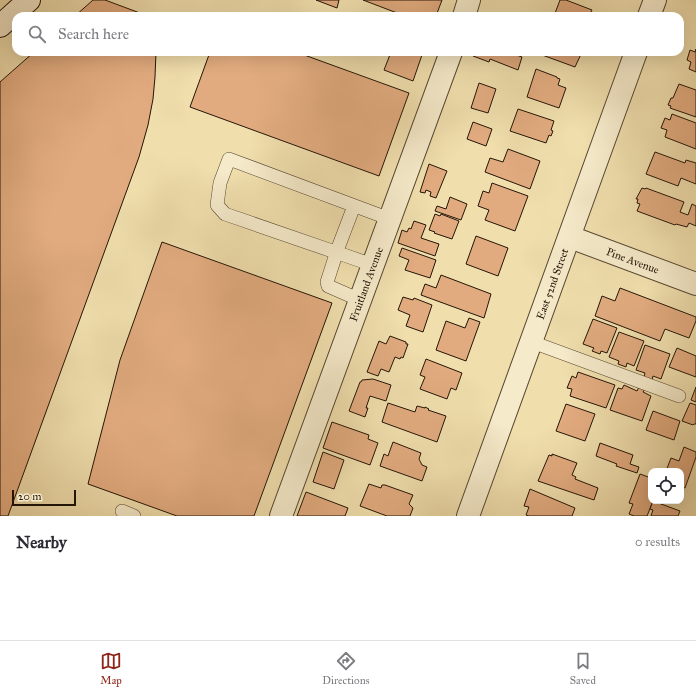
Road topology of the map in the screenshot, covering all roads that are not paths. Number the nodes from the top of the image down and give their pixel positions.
1 (29, 0) edge
2 (470, 0) edge
3 (655, 0) edge
4 (16, 12) edge
5 (466, 12) edge
6 (651, 12) edge
7 (12, 15) edge
8 (0, 26) edge
9 (449, 56) edge
10 (635, 56) edge
11 (354, 206) junction
12 (390, 219) junction
13 (570, 237) junction
14 (338, 253) junction
15 (373, 265) junction
16 (696, 284) edge
17 (360, 300) junction
18 (532, 342) junction
19 (680, 396) dead end
20 (282, 516) edge
21 (468, 516) edge

1 - 4 street
2 - 5 street
3 - 6 street
7 - 8 street
9 - 12 street, Fruitland Avenue
10 - 13 street, East 52nd Street
11 - 12 lane
11 - 14 lane
11 - 14 lane
12 - 15 street, Fruitland Avenue
13 - 16 street, Pine Avenue
13 - 18 street, East 52nd Street
14 - 15 lane
14 - 17 lane
15 - 17 street, Fruitland Avenue
17 - 20 street, Fruitland Avenue
18 - 19 lane
18 - 21 street, East 52nd Street

